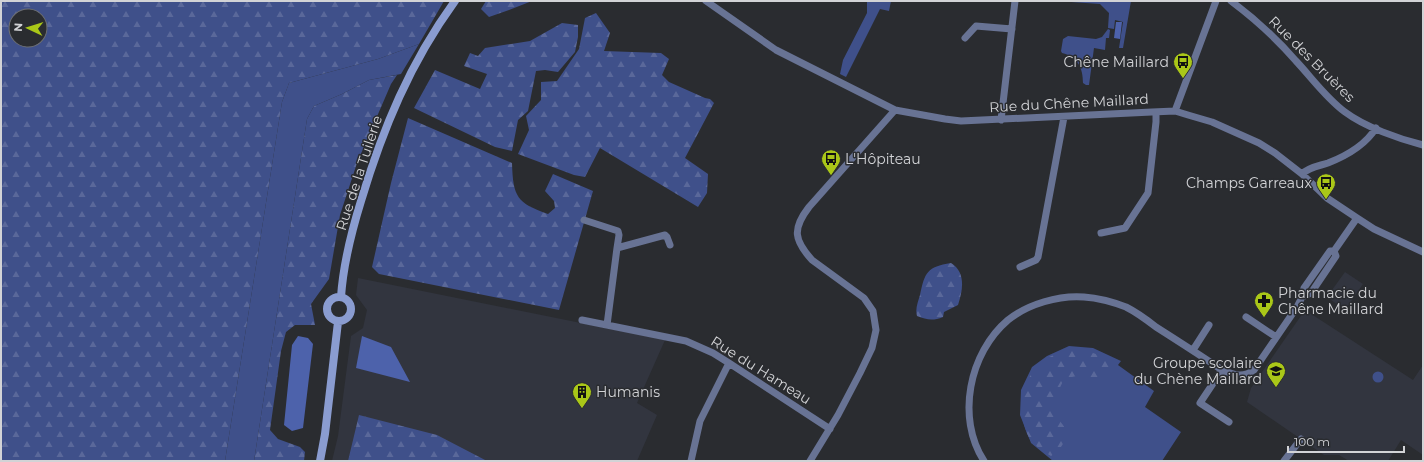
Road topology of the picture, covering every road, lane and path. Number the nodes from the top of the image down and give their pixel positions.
1 (455, 1) edge
2 (706, 1) edge
3 (1015, 1) edge
4 (1216, 1) edge
5 (1232, 1) edge
6 (1012, 30) junction
7 (965, 38) dead end
8 (895, 110) junction
9 (1156, 112) junction
10 (1175, 112) junction
11 (1064, 117) junction
12 (1001, 120) junction
13 (1376, 128) junction
14 (1423, 145) edge
15 (1302, 174) junction
16 (1357, 218) junction
17 (584, 220) dead end
18 (1102, 233) dead end
19 (670, 245) dead end
20 (617, 248) junction
21 (1423, 252) edge
22 (1020, 268) dead end
23 (341, 297) junction
24 (1246, 317) dead end
25 (582, 320) dead end
26 (338, 322) junction
27 (607, 325) junction
28 (1209, 325) dead end
29 (1276, 337) junction
30 (1193, 350) junction
31 (729, 362) junction
32 (1222, 370) junction
33 (1228, 422) dead end
34 (830, 429) junction
35 (1302, 439) dead end
36 (320, 461) edge
37 (691, 461) edge
38 (810, 461) edge
39 (984, 461) edge
40 (1284, 461) edge

1 - 23 street, Rue de la Tuilerie
2 - 8 street, Rue du Chêne Maillard
3 - 6 street
4 - 10 street
5 - 13 street, Rue des Bruères
6 - 7 street
6 - 12 street
8 - 12 street, Rue du Chêne Maillard
8 - 34 street
9 - 10 street, Rue du Chêne Maillard
9 - 11 street, Rue du Chêne Maillard
9 - 18 street
10 - 15 street, Rue du Chêne Maillard
11 - 12 street, Rue du Chêne Maillard
11 - 22 street
13 - 14 street, Rue des Bruères
13 - 15 street
15 - 16 street, Rue du Chêne Maillard
16 - 21 street, Rue du Chêne Maillard
16 - 29 street
17 - 20 street
19 - 20 street
20 - 27 street
23 - 26 street
23 - 26 street
24 - 29 street
25 - 27 street, Rue du Hameau
26 - 36 street
27 - 31 street, Rue du Hameau
28 - 30 street
29 - 32 street
30 - 32 street
30 - 39 street
31 - 34 street, Rue du Hameau
31 - 37 street
32 - 33 street
34 - 38 street
35 - 40 street

